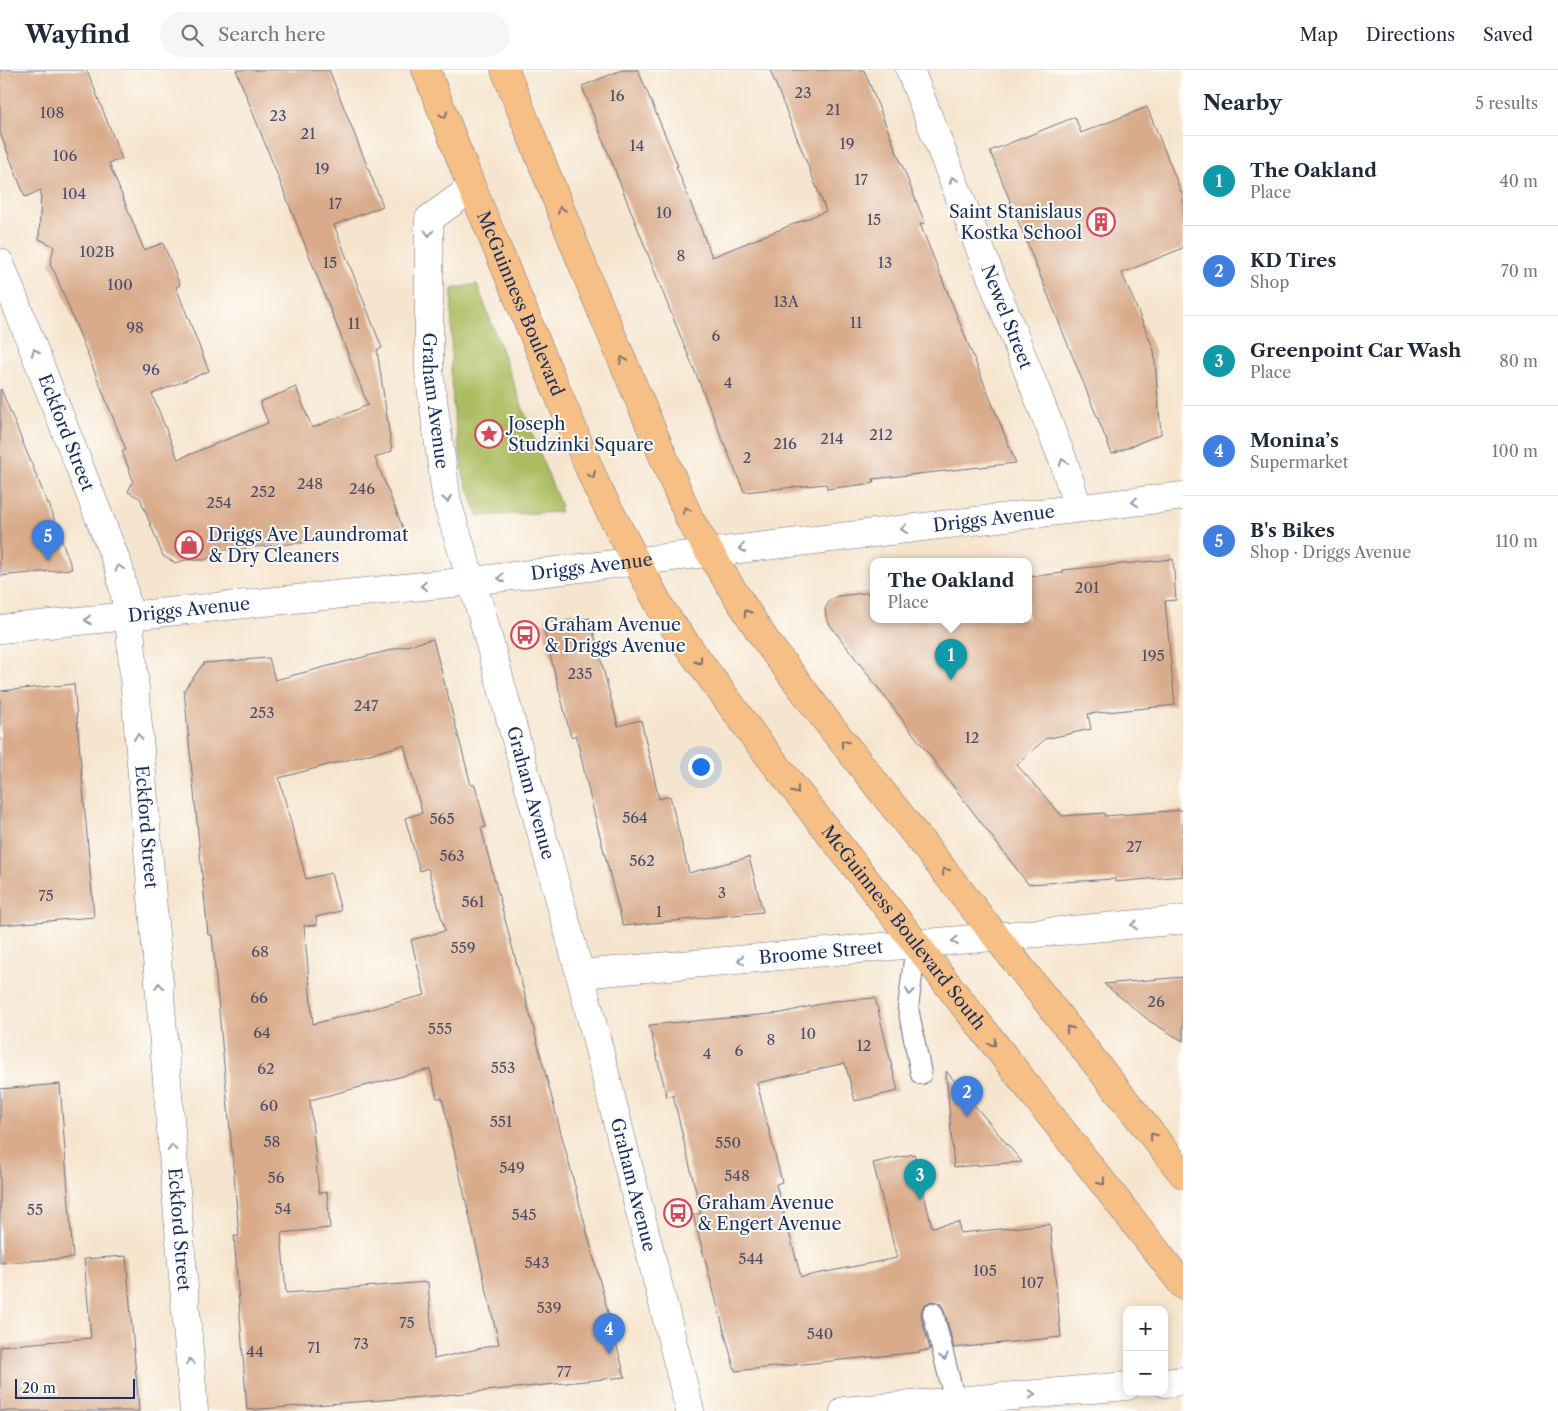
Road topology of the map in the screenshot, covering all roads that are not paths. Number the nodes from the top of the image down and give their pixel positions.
1 (426, 70) edge
2 (505, 70) edge
3 (910, 70) edge
4 (472, 188) junction
5 (0, 263) edge
6 (1183, 496) edge
7 (1078, 508) junction
8 (711, 552) junction
9 (636, 561) junction
10 (472, 581) junction
11 (129, 616) junction
12 (0, 629) edge
13 (1183, 920) edge
14 (996, 937) junction
15 (916, 944) junction
16 (580, 974) junction
17 (921, 1074) dead end
18 (1183, 1174) edge
19 (1183, 1285) edge
20 (933, 1313) dead end
21 (1183, 1382) edge
22 (1168, 1383) edge
23 (1123, 1386) edge
24 (955, 1401) junction
25 (194, 1411) edge
26 (690, 1411) edge
27 (844, 1411) edge

1 -> 4 main road, McGuinness Boulevard
8 -> 2 main road
7 -> 3 street, Newel Street
4 -> 9 main road, McGuinness Boulevard
4 -> 10 street, Graham Avenue
11 -> 5 street, Eckford Street
6 -> 7 street, Driggs Avenue
7 -> 8 street, Driggs Avenue
8 - 9 street, Driggs Avenue
14 -> 8 main road
9 -> 10 street, Driggs Avenue
9 -> 15 main road, McGuinness Boulevard South
10 -> 11 street, Driggs Avenue
10 - 16 street, Graham Avenue
11 -> 12 street, Driggs Avenue
25 -> 11 street, Eckford Street
13 -> 14 street, Broome Street
14 -> 15 street, Broome Street
18 -> 14 main road
15 -> 16 street, Broome Street
15 -> 17 lane
15 -> 19 main road, McGuinness Boulevard South
16 - 26 street, Graham Avenue
20 -> 24 lane
21 - 22 street
24 -> 23 street
24 - 27 street

